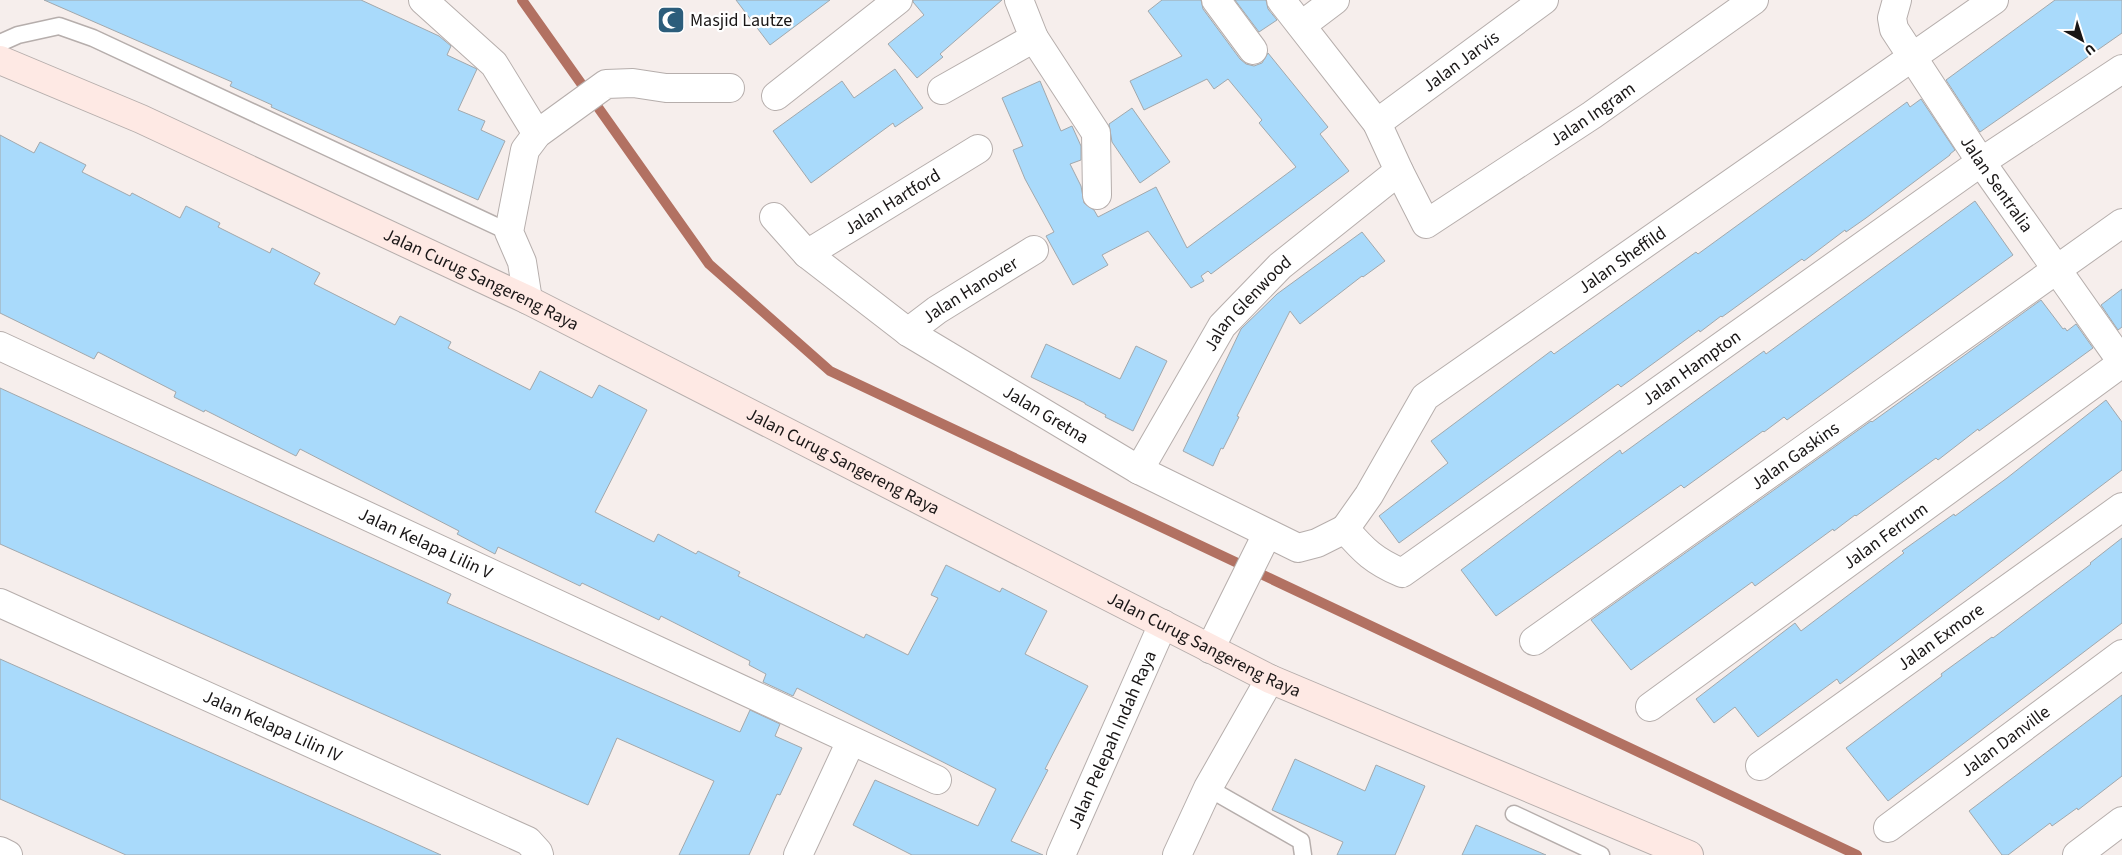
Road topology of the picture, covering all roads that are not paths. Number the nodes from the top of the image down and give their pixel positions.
1 (423, 0) edge
2 (898, 0) edge
3 (1018, 0) edge
4 (1216, 0) edge
5 (1281, 0) edge
6 (1335, 0) edge
7 (1544, 0) edge
8 (1754, 0) edge
9 (1897, 0) edge
10 (1994, 0) edge
11 (1302, 25) junction
12 (1034, 38) junction
13 (0, 43) edge
14 (1254, 50) dead end
15 (1912, 58) junction
16 (0, 60) edge
17 (2122, 69) edge
18 (730, 88) dead end
19 (942, 90) dead end
20 (776, 96) dead end
21 (1377, 123) junction
22 (537, 134) junction
23 (978, 149) dead end
24 (1981, 162) junction
25 (1399, 171) junction
26 (1097, 195) dead end
27 (774, 217) dead end
28 (2122, 223) edge
29 (509, 232) junction
30 (1034, 250) dead end
31 (807, 254) junction
32 (2056, 270) junction
33 (528, 300) junction
34 (908, 332) junction
35 (0, 346) edge
36 (2122, 363) edge
37 (1139, 470) junction
38 (2122, 507) edge
39 (1345, 529) junction
40 (1267, 534) junction
41 (0, 603) edge
42 (1163, 624) junction
43 (1216, 639) junction
44 (1534, 641) dead end
45 (2122, 654) edge
46 (1270, 679) junction
47 (1650, 707) dead end
48 (851, 740) junction
49 (1760, 766) dead end
50 (937, 780) dead end
51 (1208, 788) junction
52 (1514, 814) dead end
53 (2122, 821) edge
54 (1888, 828) dead end
55 (0, 851) edge
56 (8, 855) edge
57 (539, 855) edge
58 (798, 855) edge
59 (1061, 855) edge
60 (1177, 855) edge
61 (1303, 855) edge
62 (1601, 855) edge
63 (1689, 855) edge
64 (2077, 855) edge

1 - 22 street
2 - 20 street
3 - 12 street
4 - 14 street
5 - 11 street
6 - 11 street
7 - 21 street, Jalan Jarvis
8 - 25 street, Jalan Ingram
9 - 15 street, Jalan Sentralia
10 - 15 street, Jalan Sheffild
11 - 21 street
12 - 19 street
12 - 26 street
13 - 29 lane
15 - 24 street, Jalan Sentralia
15 - 39 street, Jalan Sheffild
16 - 33 main road, Jalan Curug Sangereng Raya
17 - 24 street, Jalan Hampton
18 - 22 street
21 - 25 street
22 - 29 street
23 - 31 street, Jalan Hartford
24 - 32 street, Jalan Sentralia
24 - 39 street, Jalan Hampton
25 - 37 street, Jalan Glenwood
27 - 31 street, Jalan Gretna
28 - 32 street, Jalan Gaskins
29 - 33 street
30 - 34 street, Jalan Hanover
31 - 34 street, Jalan Gretna
32 - 36 street, Jalan Sentralia
32 - 44 street, Jalan Gaskins
33 - 42 main road, Jalan Curug Sangereng Raya
34 - 37 street, Jalan Gretna
35 - 48 street, Jalan Kelapa Lilin V
36 - 47 street, Jalan Ferrum
37 - 40 street, Jalan Gretna
38 - 49 street, Jalan Exmore
39 - 40 street, Jalan Gretna
40 - 43 street
41 - 57 street, Jalan Kelapa Lilin IV
42 - 43 main road, Jalan Curug Sangereng Raya
42 - 59 street, Jalan Pelepah Indah Raya
43 - 46 main road, Jalan Curug Sangereng Raya
45 - 54 street, Jalan Danville
46 - 51 street
46 - 63 main road, Jalan Curug Sangereng Raya
48 - 50 street, Jalan Kelapa Lilin V
48 - 58 street
51 - 60 street
51 - 61 lane
52 - 62 lane
53 - 64 street
55 - 56 street

